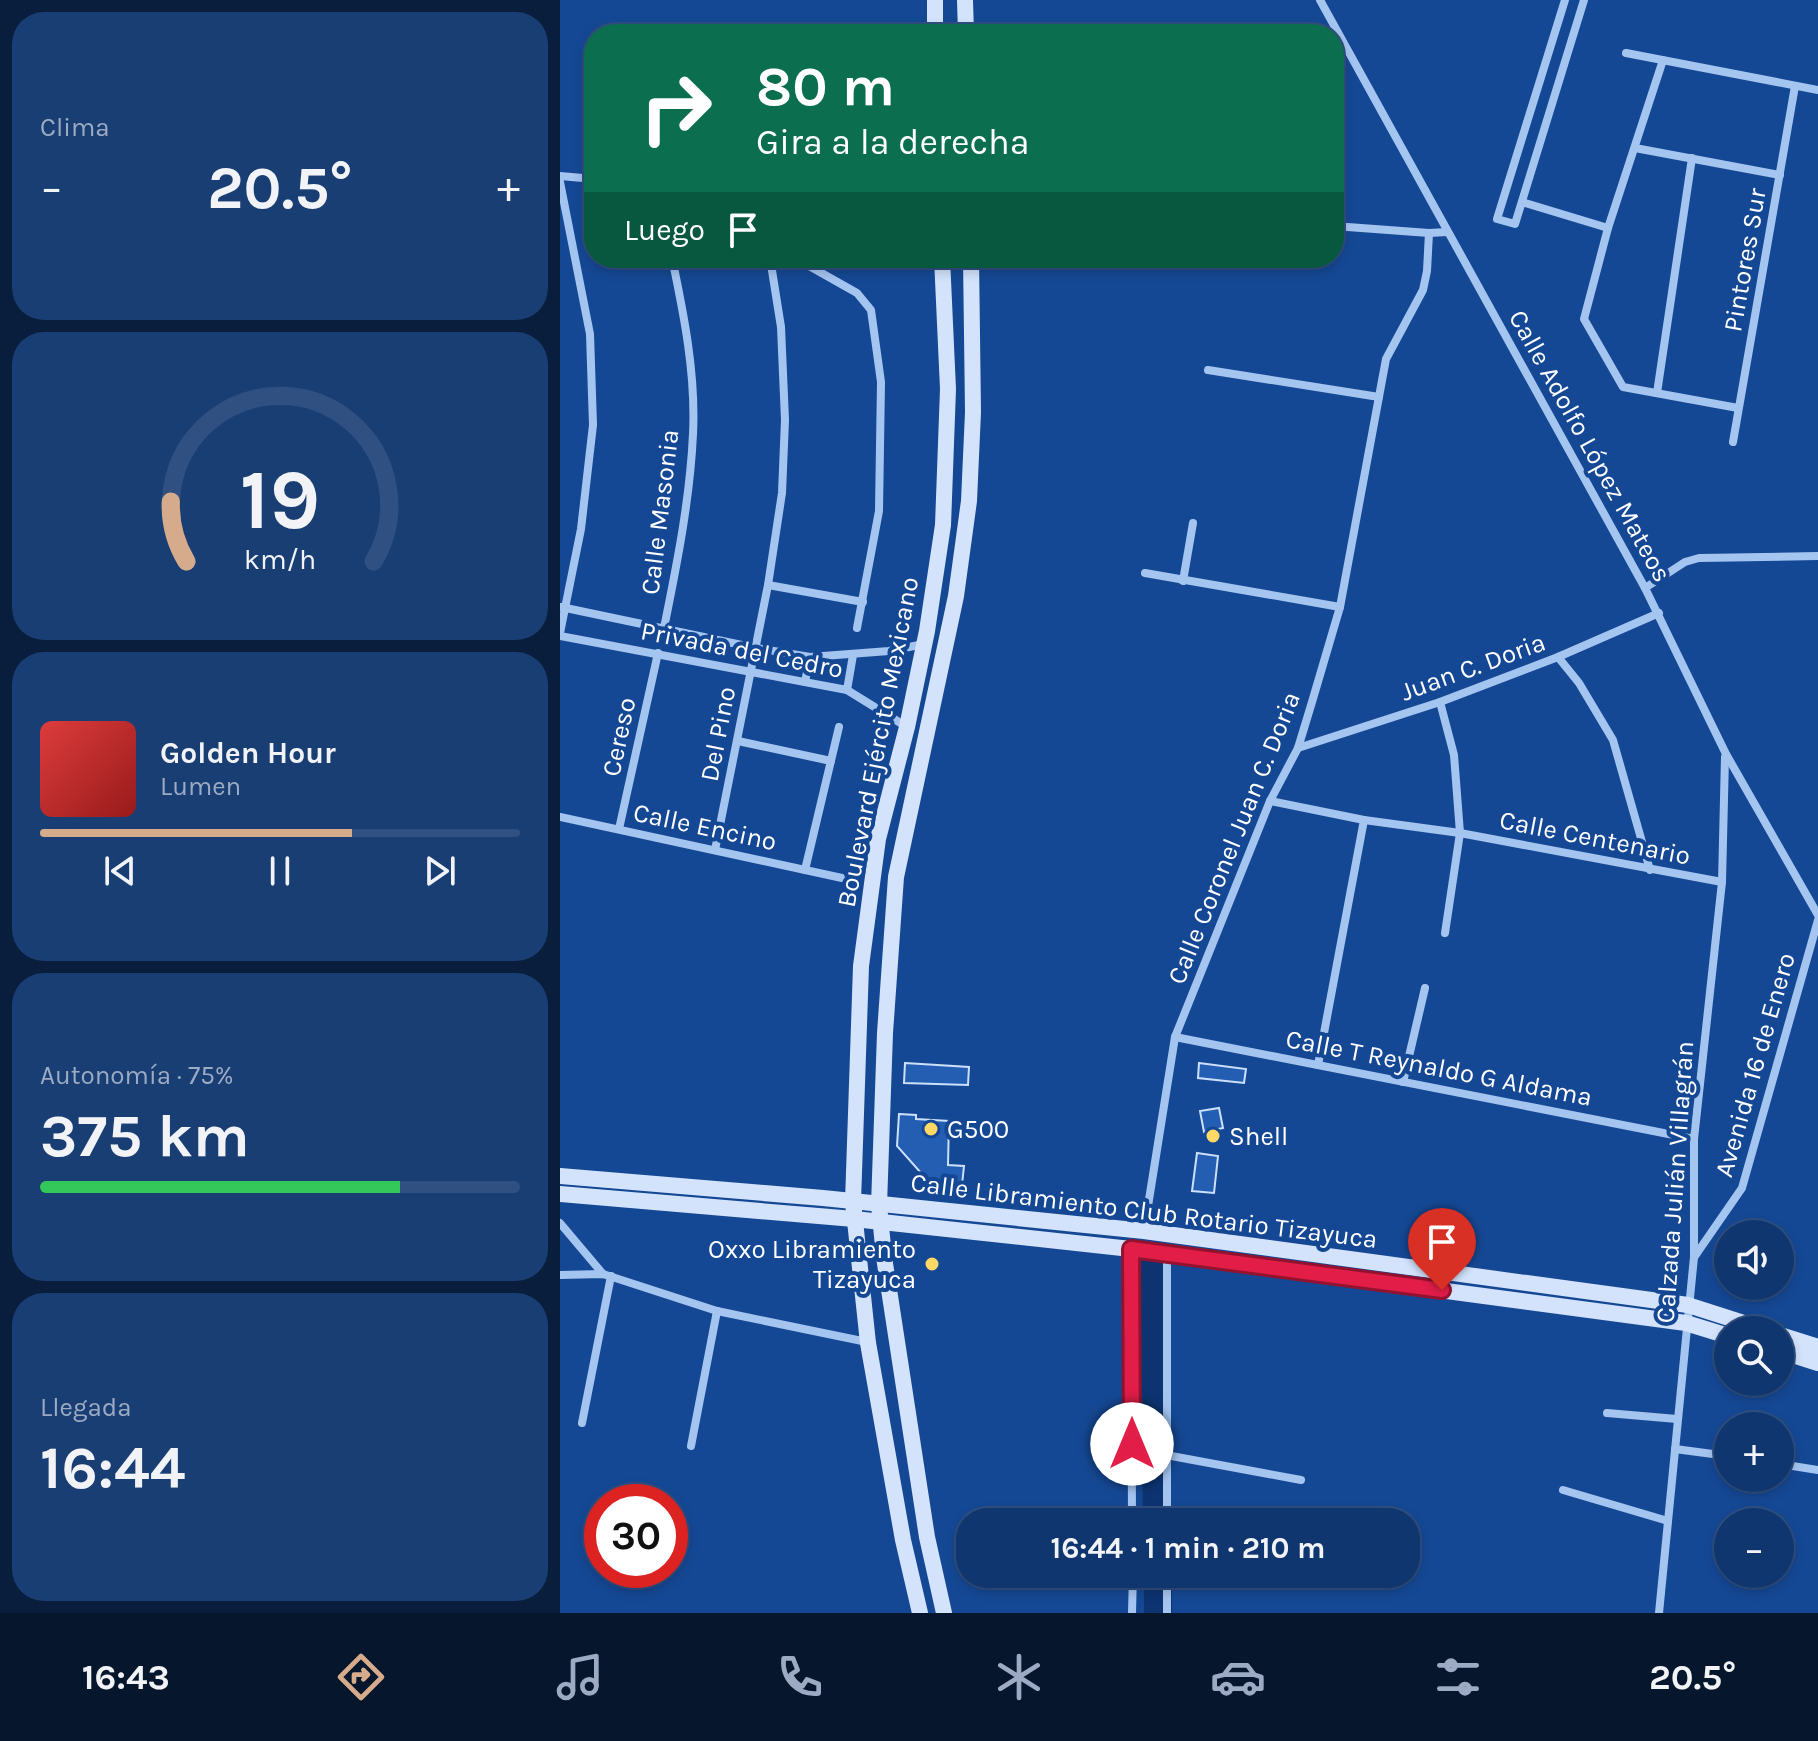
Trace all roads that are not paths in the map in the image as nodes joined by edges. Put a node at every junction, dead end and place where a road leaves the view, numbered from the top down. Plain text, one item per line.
1 (935, 0) edge
2 (965, 0) edge
3 (1320, 0) edge
4 (1565, 0) edge
5 (1584, 0) edge
6 (935, 24) edge
7 (966, 24) edge
8 (1333, 24) edge
9 (1344, 44) edge
10 (1626, 53) dead end
11 (1663, 60) junction
12 (1795, 86) junction
13 (1818, 90) edge
14 (1635, 148) junction
15 (1692, 158) junction
16 (1780, 175) junction
17 (560, 176) edge
18 (584, 178) edge
19 (560, 182) edge
20 (1522, 202) junction
21 (1344, 227) edge
22 (1608, 228) junction
23 (1447, 232) junction
24 (1429, 233) junction
25 (674, 268) edge
26 (772, 268) edge
27 (813, 268) edge
28 (942, 268) edge
29 (971, 268) edge
30 (1208, 370) dead end
31 (1657, 393) junction
32 (1379, 397) junction
33 (1738, 408) junction
34 (1733, 442) dead end
35 (1193, 523) dead end
36 (1818, 556) edge
37 (1145, 573) dead end
38 (1183, 581) junction
39 (768, 585) junction
40 (1645, 588) junction
41 (863, 602) junction
42 (562, 607) edge
43 (1340, 607) junction
44 (1659, 613) junction
45 (664, 628) junction
46 (857, 628) dead end
47 (560, 634) edge
48 (924, 644) junction
49 (756, 648) junction
50 (658, 653) junction
51 (853, 655) junction
52 (810, 657) junction
53 (1558, 657) junction
54 (751, 672) junction
55 (805, 682) junction
56 (847, 690) junction
57 (1440, 702) junction
58 (839, 727) dead end
59 (907, 727) junction
60 (738, 741) junction
61 (1298, 748) junction
62 (1726, 754) junction
63 (831, 761) junction
64 (1270, 801) junction
65 (560, 817) edge
66 (1364, 820) junction
67 (619, 829) junction
68 (1460, 833) junction
69 (715, 850) junction
70 (805, 870) junction
71 (1650, 870) junction
72 (842, 878) dead end
73 (1722, 882) junction
74 (1818, 918) edge
75 (1445, 933) dead end
76 (1425, 988) dead end
77 (1175, 1037) junction
78 (1318, 1065) junction
79 (1403, 1082) junction
80 (1694, 1139) junction
81 (560, 1176) edge
82 (560, 1194) edge
83 (853, 1202) junction
84 (879, 1205) junction
85 (854, 1219) junction
86 (560, 1223) edge
87 (881, 1223) junction
88 (1144, 1231) junction
89 (1131, 1249) junction
90 (1167, 1253) junction
91 (1694, 1257) junction
92 (560, 1275) edge
93 (607, 1275) junction
94 (1688, 1305) junction
95 (717, 1311) junction
96 (1722, 1316) edge
97 (1686, 1323) junction
98 (1714, 1332) edge
99 (1794, 1339) edge
100 (868, 1343) junction
101 (1818, 1347) edge
102 (1794, 1355) edge
103 (1818, 1363) edge
104 (1607, 1413) dead end
105 (1677, 1419) junction
106 (582, 1423) dead end
107 (691, 1446) dead end
108 (1675, 1449) junction
109 (1714, 1454) edge
110 (1166, 1455) junction
111 (1794, 1466) edge
112 (1818, 1470) edge
113 (1301, 1480) dead end
114 (1563, 1490) dead end
115 (1132, 1508) edge
116 (1167, 1508) edge
117 (1668, 1521) junction
118 (927, 1537) junction
119 (903, 1540) junction
120 (1133, 1588) edge
121 (1167, 1588) edge
122 (920, 1613) edge
123 (944, 1613) edge
124 (1132, 1613) edge
125 (1167, 1613) edge
126 (1659, 1613) edge

1 - 6 main road
2 - 7 main road
3 - 8 street, Calle Adolfo López Mateos
4 - 20 street
5 - 20 street
9 - 23 street, Calle Adolfo López Mateos
10 - 11 street
11 - 12 street
11 - 14 street
12 - 13 street
12 - 16 street, Pintores Sur
14 - 15 street
14 - 22 street
15 - 16 street
15 - 31 street
16 - 33 street, Pintores Sur
17 - 18 street
19 - 42 street
20 - 22 street
21 - 24 street
22 - 31 street
23 - 24 street
23 - 40 street, Calle Adolfo López Mateos
24 - 32 street, Calle Coronel Juan C. Doria
25 - 45 street, Calle Masonia
26 - 39 street, Privada del Cedro
27 - 41 street, Privada del Cedro
28 - 48 main road, Boulevard Ejército Mexicano
29 - 84 main road, Boulevard Ejército Mexicano
30 - 32 street
31 - 33 street
32 - 43 street, Calle Coronel Juan C. Doria
33 - 34 street, Pintores Sur
35 - 38 street
36 - 40 street
37 - 38 street
38 - 43 street
39 - 41 street
39 - 49 street, Privada del Cedro
40 - 44 street, Calle Adolfo López Mateos
41 - 46 street, Privada del Cedro
42 - 45 street, Privada del Cedro
42 - 47 street
43 - 61 street, Calle Coronel Juan C. Doria
44 - 53 street, Juan C. Doria
44 - 62 street, Calle Adolfo López Mateos
45 - 49 street, Privada del Cedro
47 - 50 street, Privada del Cedro
48 - 51 street, Privada del Cedro
48 - 59 main road, Boulevard Ejército Mexicano
49 - 52 street, Privada del Cedro
49 - 54 street, Del Pino
50 - 54 street, Privada del Cedro
50 - 67 street, Cereso
51 - 52 street, Privada del Cedro
51 - 56 street
52 - 55 street
53 - 57 street, Juan C. Doria
53 - 71 street
54 - 55 street, Privada del Cedro
54 - 60 street, Del Pino
55 - 56 street, Privada del Cedro
56 - 59 street, Privada del Cedro
57 - 61 street, Juan C. Doria
57 - 68 street, Calle Centenario
58 - 63 street
59 - 83 main road, Boulevard Ejército Mexicano
60 - 63 street
60 - 69 street, Del Pino
61 - 64 street, Calle Coronel Juan C. Doria
62 - 73 street, Calzada Julián Villagrán
62 - 74 street, Calle Adolfo López Mateos
63 - 70 street
64 - 66 street, Calle Centenario
64 - 77 street, Calle Coronel Juan C. Doria
65 - 67 street, Calle Encino
66 - 68 street, Calle Centenario
66 - 78 street
67 - 69 street, Calle Encino
68 - 71 street, Calle Centenario
68 - 75 street, Calle Centenario
69 - 70 street, Calle Encino
70 - 72 street, Calle Encino
71 - 73 street, Calle Centenario
73 - 80 street, Calzada Julián Villagrán
74 - 91 street, Avenida 16 de Enero
76 - 79 street
77 - 78 street, Calle T Reynaldo G Aldama
77 - 88 street, Calle Coronel Juan C. Doria
78 - 79 street, Calle T Reynaldo G Aldama
79 - 80 street, Calle T Reynaldo G Aldama
80 - 91 street, Calzada Julián Villagrán
81 - 83 main road, Calle Libramiento Club Rotario Tizayuca
82 - 85 main road, Calle Libramiento Club Rotario Tizayuca
83 - 84 main road, Calle Libramiento Club Rotario Tizayuca
83 - 85 main road, Boulevard Ejército Mexicano
84 - 87 main road, Boulevard Ejército Mexicano
84 - 88 main road, Calle Libramiento Club Rotario Tizayuca
85 - 87 main road, Calle Libramiento Club Rotario Tizayuca
85 - 100 main road, Boulevard Ejército Mexicano
86 - 93 street
87 - 89 main road, Calle Libramiento Club Rotario Tizayuca
87 - 118 main road, Boulevard Ejército Mexicano
88 - 94 main road, Calle Libramiento Club Rotario Tizayuca
89 - 90 main road, Calle Libramiento Club Rotario Tizayuca
89 - 115 street
90 - 97 main road, Calle Libramiento Club Rotario Tizayuca
90 - 110 street
91 - 94 street, Calzada Julián Villagrán
92 - 93 street
93 - 95 street
93 - 106 street
94 - 96 main road, Calle Libramiento Club Rotario Tizayuca
94 - 97 street, Calzada Julián Villagrán
95 - 100 street
95 - 107 street
97 - 98 main road, Calle Libramiento Club Rotario Tizayuca
97 - 105 street, Calzada Julián Villagrán
99 - 101 main road
100 - 119 main road, Boulevard Ejército Mexicano
102 - 103 main road
104 - 105 street
105 - 108 street, Calzada Julián Villagrán
108 - 109 street
108 - 117 street, Calzada Julián Villagrán
110 - 113 street
110 - 116 street
111 - 112 street
114 - 117 street
117 - 126 street, Calzada Julián Villagrán
118 - 119 main road
118 - 123 main road, Boulevard Ejército Mexicano
119 - 122 main road, Boulevard Ejército Mexicano
120 - 124 street
121 - 125 street

